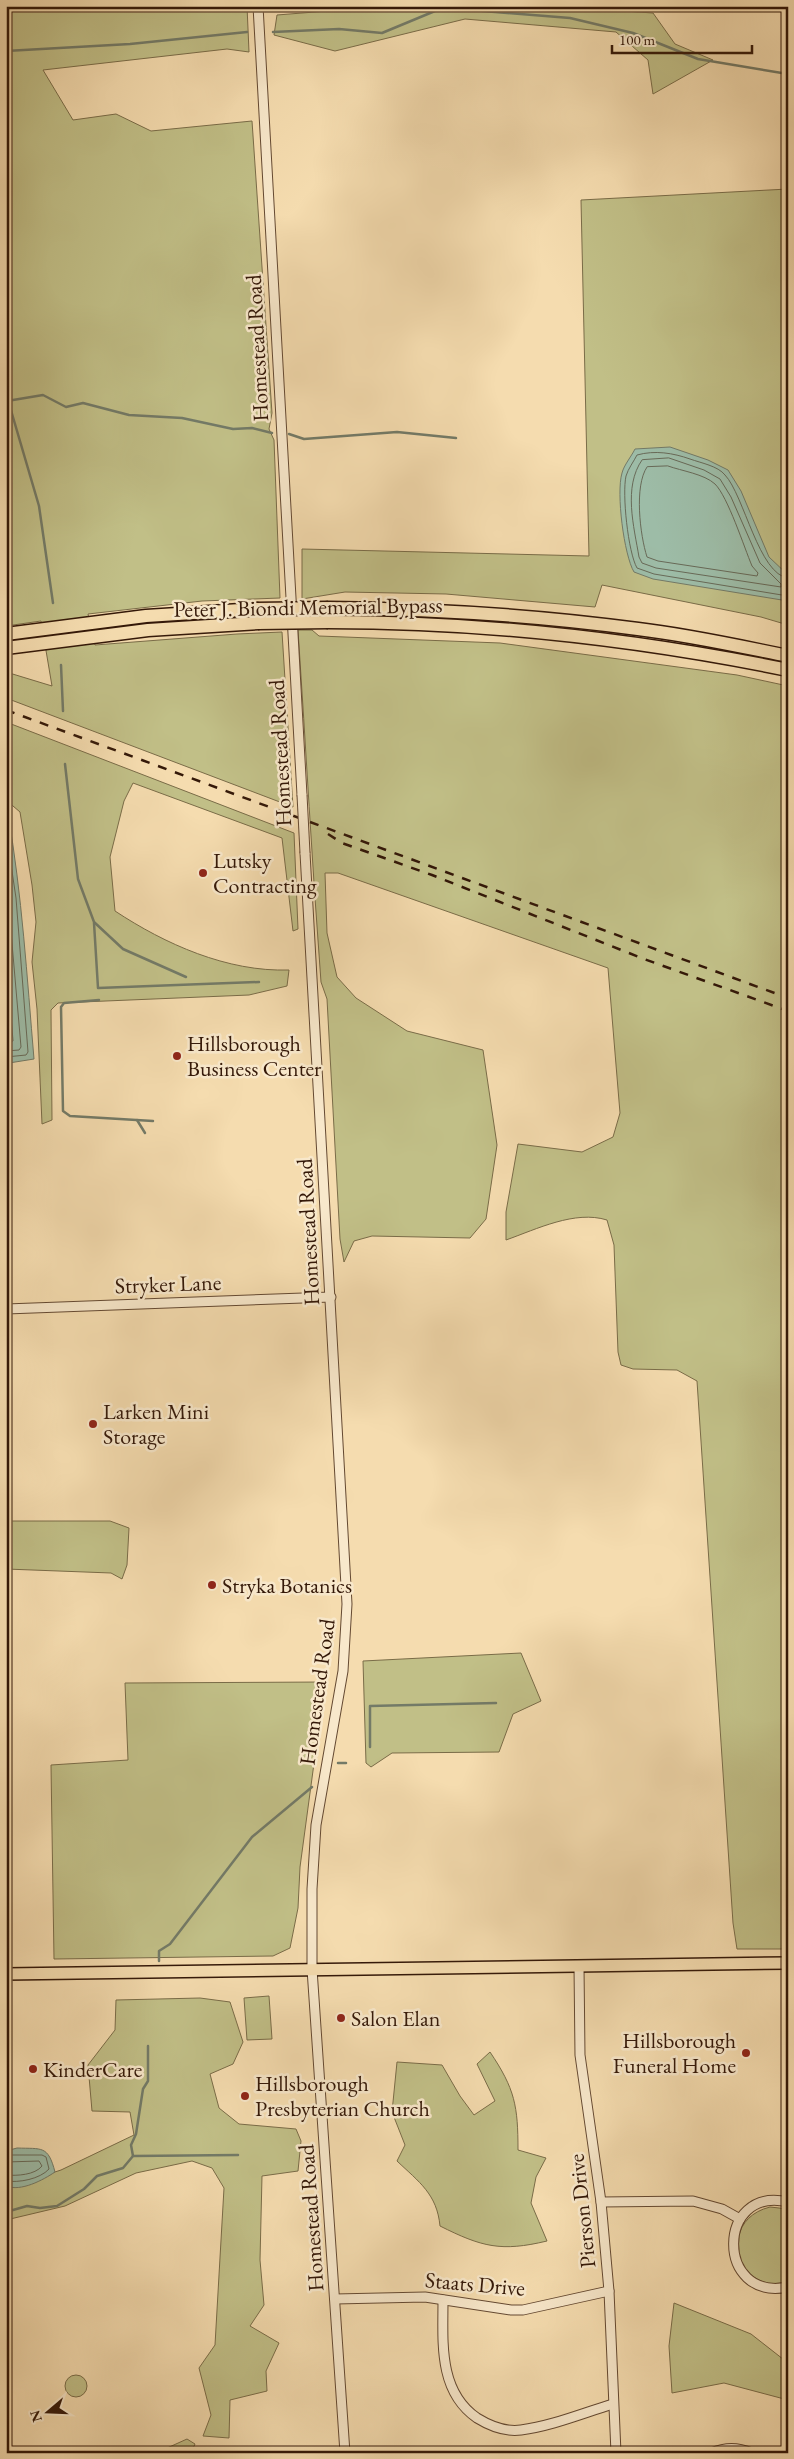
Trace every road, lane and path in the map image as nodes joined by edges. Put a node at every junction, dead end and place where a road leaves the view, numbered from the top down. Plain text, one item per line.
1 (258, 6) edge
2 (6, 634) edge
3 (6, 648) edge
4 (788, 656) edge
5 (788, 670) edge
6 (330, 1297) junction
7 (6, 1308) edge
8 (788, 1963) edge
9 (579, 1966) junction
10 (312, 1970) junction
11 (6, 1974) edge
12 (601, 2202) junction
13 (788, 2202) edge
14 (740, 2219) junction
15 (788, 2287) edge
16 (609, 2291) junction
17 (335, 2299) junction
18 (443, 2300) junction
19 (613, 2404) junction
20 (345, 2453) edge
21 (616, 2453) edge
22 (711, 2453) edge
23 (752, 2453) edge

1 - 6 street, Homestead Road, bridge
2 - 4 highway, Peter J. Biondi Memorial Bypass, bridge
3 - 5 highway, Peter J. Biondi Memorial Bypass, bridge
6 - 7 street, Stryker Lane
6 - 10 street, Homestead Road
8 - 9 main road
9 - 10 main road
9 - 12 street, Pierson Drive
10 - 11 main road
10 - 17 street, Homestead Road
12 - 14 street
12 - 16 street, Pierson Drive
13 - 14 street
14 - 15 street
16 - 18 street, Staats Drive
16 - 19 street, Pierson Drive
17 - 18 street, Staats Drive
17 - 20 street, Homestead Road
18 - 19 street
19 - 21 street, Pierson Drive
22 - 23 street

